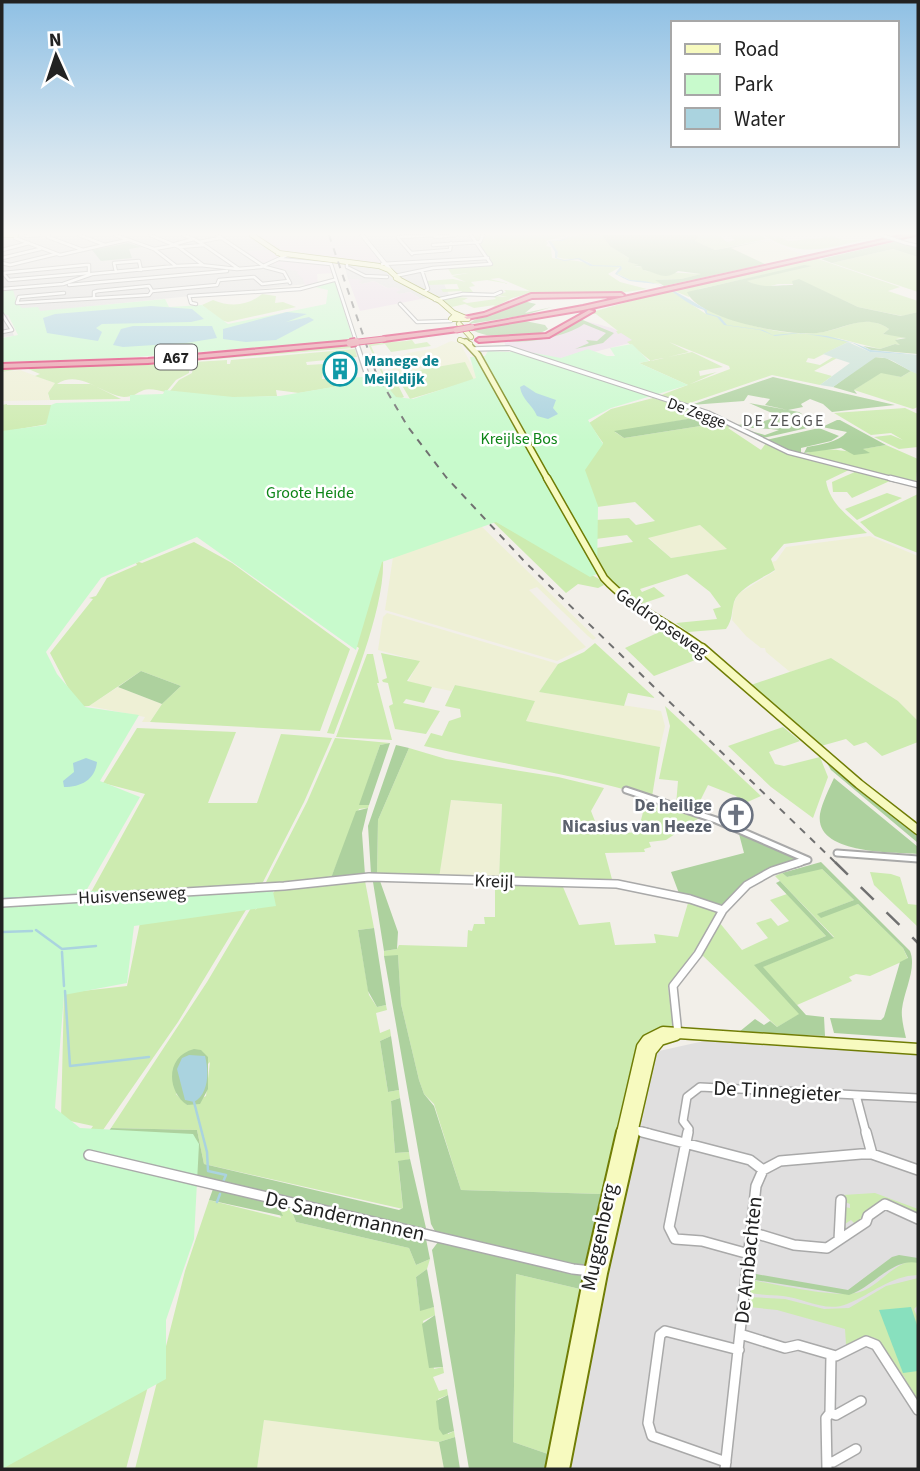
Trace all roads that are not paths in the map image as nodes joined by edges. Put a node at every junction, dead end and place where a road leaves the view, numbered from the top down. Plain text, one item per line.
1 (65, 304) edge
2 (345, 304) edge
3 (400, 304) dead end
4 (440, 304) edge
5 (510, 304) edge
6 (514, 304) edge
7 (557, 304) edge
8 (590, 304) edge
9 (598, 304) edge
10 (616, 304) edge
11 (65, 308) dead end
12 (2, 314) edge
13 (524, 317) junction
14 (8, 322) junction
15 (2, 323) edge
16 (489, 324) junction
17 (465, 329) junction
18 (2, 332) edge
19 (2, 365) edge
20 (366, 372) dead end
21 (918, 485) edge
22 (626, 790) dead end
23 (918, 830) edge
24 (837, 853) dead end
25 (918, 859) edge
26 (262, 887) joint
27 (2, 902) edge
28 (723, 910) junction
29 (678, 1034) junction
30 (918, 1047) edge
31 (856, 1095) junction
32 (918, 1098) edge
33 (627, 1128) junction
34 (687, 1143) junction
35 (872, 1154) junction
36 (89, 1155) dead end
37 (764, 1170) junction
38 (918, 1170) edge
39 (841, 1200) dead end
40 (918, 1219) edge
41 (751, 1232) junction
42 (839, 1240) junction
43 (749, 1254) junction
44 (596, 1272) junction
45 (740, 1335) junction
46 (739, 1350) junction
47 (831, 1355) junction
48 (861, 1401) dead end
49 (918, 1410) edge
50 (830, 1413) junction
51 (856, 1449) dead end
52 (827, 1465) edge
53 (726, 1466) edge
54 (552, 1469) edge
55 (563, 1469) edge

1 - 11 street
2 - 20 street
3 - 17 street, De Zegge
4 - 17 main road
5 - 17 highway, A67
6 - 17 highway, A67
7 - 13 highway, A67
8 - 13 highway, A67
9 - 16 highway, A67
10 - 17 highway, A67
12 - 14 street
13 - 17 highway, A67
14 - 15 street
14 - 18 street
16 - 17 highway, A67
16 - 17 highway, A67
17 - 19 highway, A67, bridge
17 - 21 street, De Zegge
17 - 23 main road, Geldropseweg
22 - 28 street
24 - 25 street
26 - 27 street, Huisvenseweg
26 - 28 street, Kreijl
28 - 29 street
29 - 30 main road
29 - 33 main road, Muggenberg
31 - 32 street, De Tinnegieter
31 - 34 street, De Tinnegieter
31 - 35 street
33 - 34 street
33 - 44 main road, Muggenberg
34 - 37 street
34 - 43 street
35 - 37 street
35 - 38 street
36 - 44 street, De Sandermannen
37 - 41 street, De Ambachten
39 - 42 street
40 - 42 street
41 - 42 street
41 - 43 street, De Ambachten
43 - 45 street, De Ambachten
44 - 54 main road, Muggenberg
44 - 55 main road, Muggenberg
45 - 46 street, De Ambachten
45 - 47 street
46 - 53 street, De Ambachten
46 - 53 street
47 - 49 street
47 - 50 street
48 - 50 street
50 - 52 street
51 - 52 street

